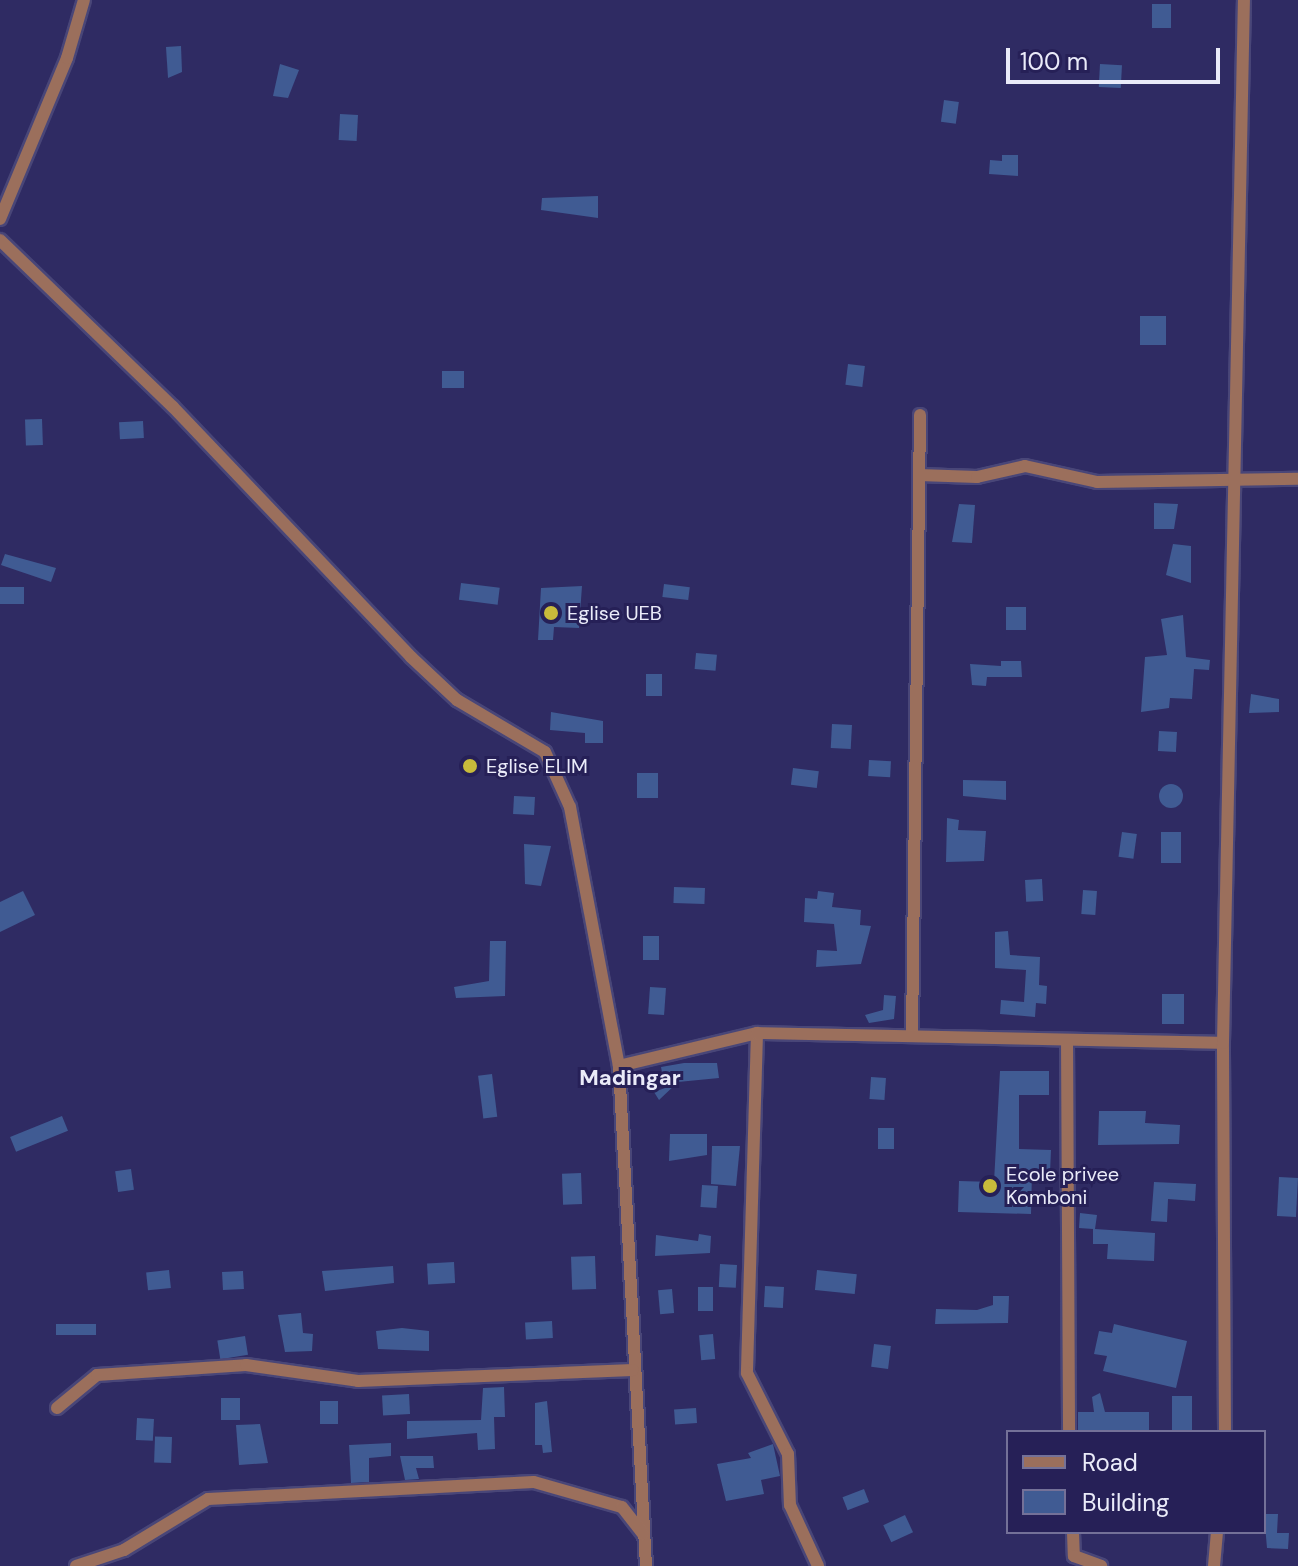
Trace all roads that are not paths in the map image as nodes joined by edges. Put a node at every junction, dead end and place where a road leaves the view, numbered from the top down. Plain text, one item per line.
1 (84, 0) edge
2 (1244, 0) edge
3 (0, 219) edge
4 (0, 240) edge
5 (920, 415) dead end
6 (919, 475) junction
7 (1236, 479) junction
8 (1298, 479) edge
9 (757, 1033) junction
10 (912, 1034) junction
11 (1067, 1040) junction
12 (1223, 1043) junction
13 (619, 1066) junction
14 (633, 1370) junction
15 (57, 1408) dead end
16 (1069, 1430) edge
17 (1225, 1430) edge
18 (1073, 1534) edge
19 (1217, 1534) edge
20 (644, 1536) junction
21 (76, 1566) edge
22 (646, 1566) edge
23 (818, 1566) edge
24 (1101, 1566) edge
25 (1214, 1566) edge

1 - 3 street
2 - 7 street
4 - 13 street
5 - 6 street
6 - 7 street
6 - 10 street
7 - 8 street
7 - 12 street
9 - 10 street
9 - 13 street
9 - 23 street
10 - 11 street
11 - 12 street
11 - 16 street
12 - 17 street
13 - 14 street
14 - 15 street
14 - 20 street
18 - 24 street
19 - 25 street
20 - 21 street
20 - 22 street

